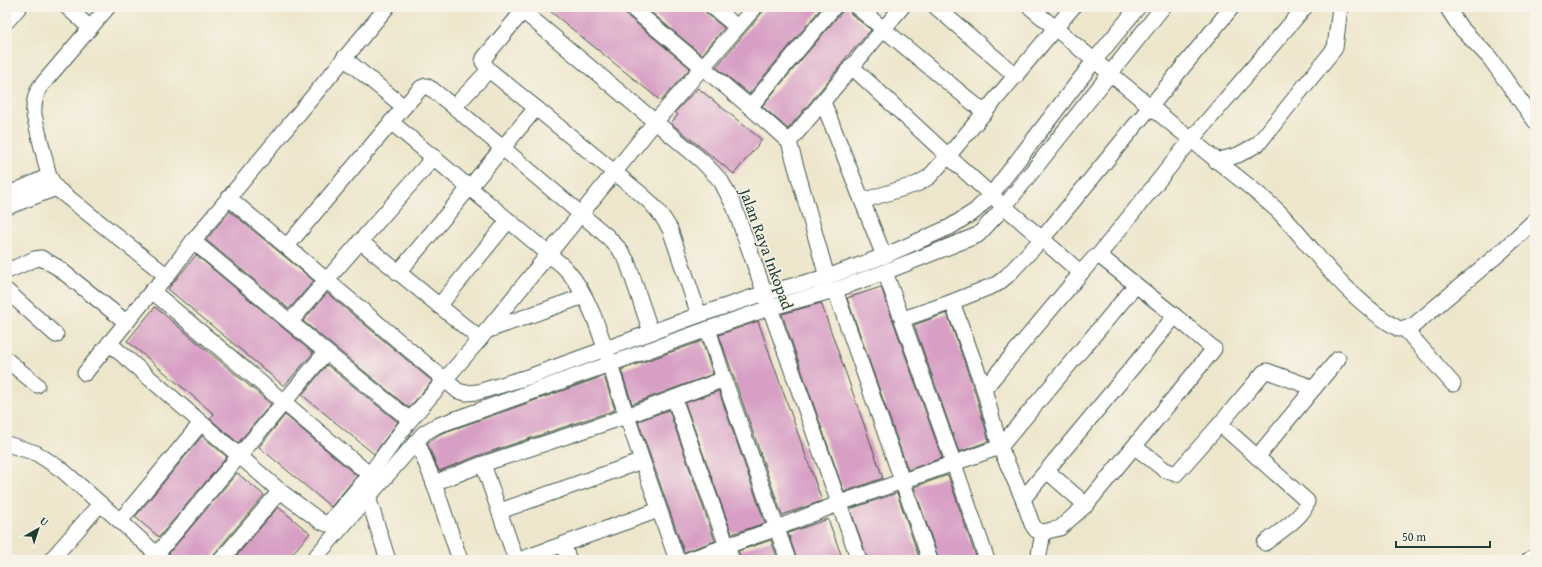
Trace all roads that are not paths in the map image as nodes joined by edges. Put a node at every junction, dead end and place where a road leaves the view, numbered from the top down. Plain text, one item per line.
1 (19, 7) edge
2 (67, 7) edge
3 (108, 7) edge
4 (387, 7) edge
5 (631, 7) edge
6 (713, 7) edge
7 (755, 7) edge
8 (834, 7) edge
9 (857, 7) edge
10 (902, 7) edge
11 (936, 7) edge
12 (1030, 7) edge
13 (1073, 7) edge
14 (1138, 7) edge
15 (1163, 7) edge
16 (1232, 7) edge
17 (1305, 7) edge
18 (1340, 7) edge
19 (1448, 7) edge
20 (520, 9) edge
21 (7, 21) edge
22 (737, 27) junction
23 (90, 28) junction
24 (883, 28) junction
25 (1055, 28) junction
26 (344, 58) junction
27 (1094, 60) junction
28 (851, 66) junction
29 (703, 68) junction
30 (489, 70) junction
31 (1110, 74) junction
32 (1016, 76) junction
33 (823, 102) junction
34 (1151, 106) junction
35 (404, 107) junction
36 (454, 107) junction
37 (750, 107) junction
38 (536, 108) junction
39 (985, 113) junction
40 (1535, 121) edge
41 (391, 122) junction
42 (656, 122) junction
43 (1191, 140) junction
44 (789, 142) junction
45 (503, 147) junction
46 (948, 156) junction
47 (434, 157) junction
48 (1216, 161) junction
49 (615, 174) junction
50 (52, 182) junction
51 (470, 188) junction
52 (7, 195) edge
53 (990, 196) junction
54 (229, 198) junction
55 (862, 200) junction
56 (7, 207) edge
57 (1004, 207) junction
58 (582, 215) junction
59 (1535, 220) edge
60 (508, 221) junction
61 (1042, 239) junction
62 (193, 241) junction
63 (360, 241) junction
64 (287, 246) junction
65 (548, 255) junction
66 (884, 256) junction
67 (1098, 256) junction
68 (7, 271) edge
69 (885, 272) junction
70 (398, 273) junction
71 (1081, 273) junction
72 (167, 276) junction
73 (827, 277) junction
74 (327, 281) junction
75 (1136, 285) junction
76 (835, 290) junction
77 (7, 291) edge
78 (152, 291) junction
79 (765, 293) junction
80 (584, 296) junction
81 (952, 302) junction
82 (439, 306) junction
83 (769, 308) junction
84 (698, 315) junction
85 (1175, 316) junction
86 (903, 319) junction
87 (126, 322) junction
88 (290, 322) junction
89 (1404, 328) junction
90 (708, 329) junction
91 (651, 332) junction
92 (56, 335) dead end
93 (483, 335) junction
94 (109, 344) junction
95 (326, 352) junction
96 (607, 356) junction
97 (1338, 359) dead end
98 (7, 360) edge
99 (85, 373) dead end
100 (445, 380) junction
101 (724, 380) junction
102 (1453, 384) dead end
103 (37, 385) dead end
104 (1314, 388) junction
105 (984, 389) junction
106 (674, 398) junction
107 (284, 403) junction
108 (627, 416) junction
109 (410, 420) junction
110 (201, 423) junction
111 (1220, 424) junction
112 (417, 441) junction
113 (7, 444) edge
114 (1000, 447) junction
115 (1135, 447) junction
116 (240, 456) junction
117 (1257, 457) junction
118 (642, 461) junction
119 (483, 464) junction
120 (954, 464) junction
121 (1047, 471) junction
122 (375, 478) junction
123 (902, 481) junction
124 (434, 483) junction
125 (280, 491) junction
126 (368, 497) junction
127 (1023, 499) junction
128 (840, 503) junction
129 (100, 504) junction
130 (1086, 505) junction
131 (659, 510) junction
132 (500, 511) junction
133 (120, 521) junction
134 (776, 528) junction
135 (1043, 532) junction
136 (1265, 543) dead end
137 (563, 545) junction
138 (730, 553) edge
139 (1535, 556) edge
140 (160, 557) edge
141 (51, 560) edge
142 (221, 560) edge
143 (313, 560) edge
144 (388, 560) edge
145 (460, 560) edge
146 (516, 560) edge
147 (519, 560) edge
148 (570, 560) edge
149 (677, 560) edge
150 (688, 560) edge
151 (788, 560) edge
152 (859, 560) edge
153 (930, 560) edge
154 (987, 560) edge
155 (1038, 560) edge
156 (1529, 560) edge

1 - 21 street
2 - 23 street
3 - 23 street
4 - 26 street
5 - 29 street
6 - 22 street
7 - 22 street
8 - 37 street
9 - 24 street
10 - 24 street
11 - 32 street
12 - 25 street
13 - 25 street
14 - 27 street
15 - 31 street
16 - 34 street
17 - 43 street
18 - 48 street
19 - 40 street
20 - 30 street
20 - 42 street, Jalan Raya Inkopad
22 - 29 street
23 - 50 street
24 - 28 street
24 - 39 street
25 - 27 street
25 - 32 street
26 - 35 street
26 - 54 street
27 - 31 street
27 - 53 street
28 - 33 street
28 - 46 street
29 - 37 street
29 - 42 street
30 - 36 street
30 - 38 street
31 - 34 street
31 - 57 street
32 - 39 street
33 - 44 street
33 - 55 street
34 - 43 street
34 - 61 street
35 - 36 street
35 - 41 street
36 - 45 street
37 - 44 street
38 - 45 street
38 - 49 street
39 - 46 street
41 - 47 street
41 - 64 street
42 - 49 street
42 - 79 street, Jalan Raya Inkopad
43 - 48 street
43 - 67 street
44 - 73 street
45 - 51 street
45 - 58 street
46 - 53 street
46 - 55 street
47 - 51 street
47 - 63 street
48 - 89 street
49 - 58 street
49 - 84 street
50 - 52 street
50 - 56 street
50 - 72 street
51 - 60 street
51 - 70 street
53 - 57 street
53 - 66 street
54 - 62 street
54 - 64 street
55 - 66 street
57 - 61 street
57 - 69 street
58 - 65 street
58 - 91 street
59 - 89 street
60 - 65 street
60 - 82 street
61 - 71 street
61 - 81 street
62 - 72 street
62 - 88 street
63 - 70 street
63 - 74 street
64 - 74 street
65 - 80 street
65 - 93 street
66 - 73 street
67 - 71 street
67 - 75 street
68 - 87 street
69 - 76 street
69 - 86 street
70 - 82 street
71 - 105 street
72 - 78 street
73 - 79 street
74 - 88 street
74 - 100 street
75 - 85 street
75 - 114 street
76 - 83 street
76 - 123 street
77 - 92 street
78 - 87 street
78 - 107 street
79 - 83 street, Jalan Raya Inkopad
79 - 84 street
80 - 93 street
80 - 96 street
81 - 86 street
81 - 105 street
82 - 93 street
83 - 90 street
83 - 128 street, Jalan Raya Inkopad
84 - 91 street
85 - 115 street
85 - 121 street
86 - 120 street
87 - 94 street
88 - 95 street
89 - 102 street
90 - 96 street
90 - 101 street
91 - 96 street
93 - 100 street
94 - 99 street
94 - 110 street
95 - 107 street
95 - 109 street
96 - 100 street
96 - 108 street
96 - 112 street
97 - 104 street
98 - 103 street
100 - 109 street
101 - 106 street
101 - 134 street
104 - 111 street
104 - 117 street
105 - 114 street
106 - 108 street
106 - 138 street
107 - 116 street
107 - 122 street
108 - 118 street
108 - 119 street
109 - 122 street
110 - 116 street
110 - 133 street
111 - 115 street
111 - 117 street
112 - 122 street
112 - 124 street
113 - 129 street
114 - 120 street
114 - 127 street
115 - 130 street
116 - 125 street
116 - 140 street
117 - 136 street
118 - 131 street
118 - 132 street
119 - 124 street
119 - 132 street
120 - 123 street
120 - 154 street
121 - 127 street
121 - 130 street
122 - 125 street
122 - 126 street
123 - 128 street
123 - 153 street
124 - 145 street
125 - 142 street
126 - 143 street
126 - 144 street
127 - 135 street
128 - 134 street
128 - 152 street, Jalan Raya Inkopad
129 - 133 street
129 - 141 street
130 - 135 street
131 - 137 street
131 - 149 street
132 - 146 street
133 - 140 street
134 - 138 street
134 - 151 street
135 - 155 street
137 - 147 street
137 - 148 street
138 - 150 street
139 - 156 street

